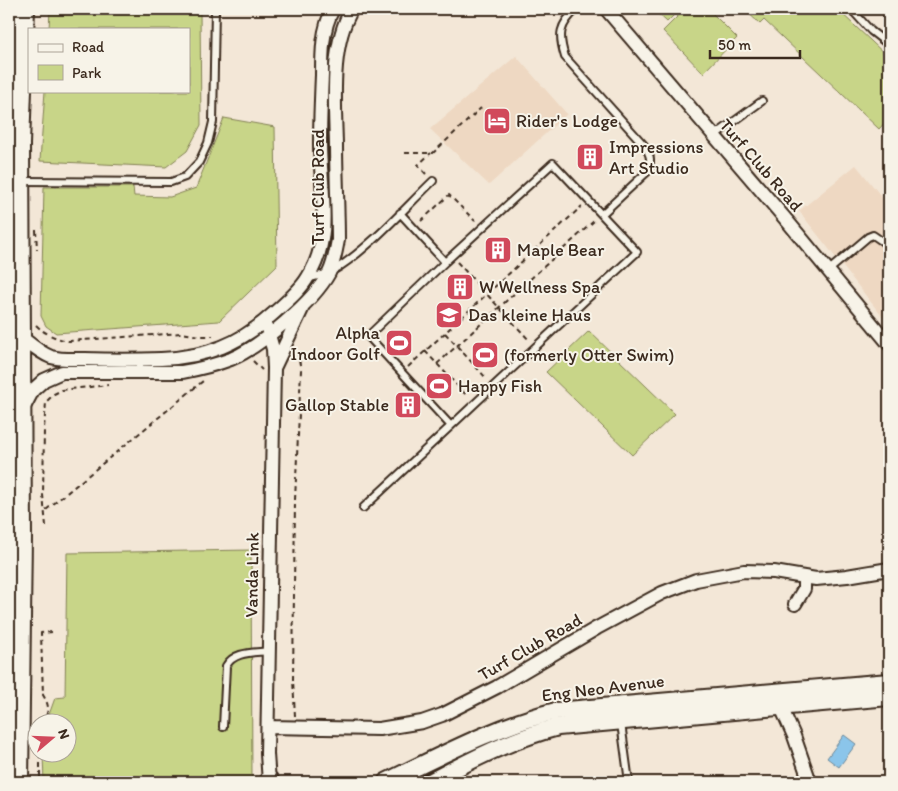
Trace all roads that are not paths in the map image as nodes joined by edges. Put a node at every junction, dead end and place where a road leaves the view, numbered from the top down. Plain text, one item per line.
1 (22, 9) edge
2 (214, 9) edge
3 (333, 9) edge
4 (352, 9) edge
5 (577, 9) edge
6 (606, 9) edge
7 (851, 9) edge
8 (889, 45) edge
9 (9, 90) edge
10 (762, 101) dead end
11 (9, 116) edge
12 (714, 136) junction
13 (18, 144) junction
14 (19, 181) junction
15 (433, 181) road end
16 (400, 213) junction
17 (602, 214) junction
18 (889, 246) edge
19 (445, 262) junction
20 (828, 271) junction
21 (329, 273) junction
22 (307, 279) junction
23 (305, 305) junction
24 (264, 321) junction
25 (28, 330) junction
26 (269, 334) junction
27 (889, 344) edge
28 (274, 368) junction
29 (15, 412) edge
30 (451, 426) junction
31 (362, 508) dead end
32 (889, 569) edge
33 (804, 577) junction
34 (795, 604) dead end
35 (269, 651) junction
36 (889, 682) edge
37 (786, 690) junction
38 (889, 697) edge
39 (787, 707) junction
40 (620, 713) junction
41 (268, 727) junction
42 (223, 728) dead end
43 (18, 782) edge
44 (269, 782) edge
45 (386, 782) edge
46 (430, 782) edge
47 (629, 782) edge
48 (810, 782) edge

1 - 9 highway
1 - 13 highway
2 - 14 lane
3 - 22 street, Turf Club Road
4 - 21 street, Turf Club Road
5 - 17 lane
6 - 12 street, Turf Club Road
7 - 8 lane
10 - 12 lane
11 - 13 highway
12 - 20 street, Turf Club Road
13 - 14 highway
14 - 25 highway
15 - 16 lane
16 - 19 lane
16 - 21 lane
17 - 19 lane
17 - 30 lane
18 - 20 lane
19 - 30 lane
20 - 27 street, Turf Club Road
21 - 22 lane
21 - 23 street, Turf Club Road
22 - 24 street, Turf Club Road
23 - 26 street, Turf Club Road
23 - 28 street, Vanda Link
24 - 25 street, Turf Club Road
24 - 26 street, Vanda Link
25 - 29 highway
26 - 28 street, Vanda Link
26 - 29 street, Turf Club Road
28 - 35 street, Vanda Link
29 - 43 highway
30 - 31 lane
32 - 33 street, Turf Club Road
33 - 34 street
33 - 41 street, Turf Club Road
35 - 41 street, Vanda Link
35 - 42 lane
36 - 37 main road, Eng Neo Avenue
37 - 39 street
37 - 40 main road, Eng Neo Avenue
38 - 39 main road, Eng Neo Avenue
39 - 40 main road, Eng Neo Avenue
39 - 48 street
40 - 45 main road, Eng Neo Avenue
40 - 46 main road, Eng Neo Avenue
40 - 47 lane
41 - 44 street, Vanda Link

